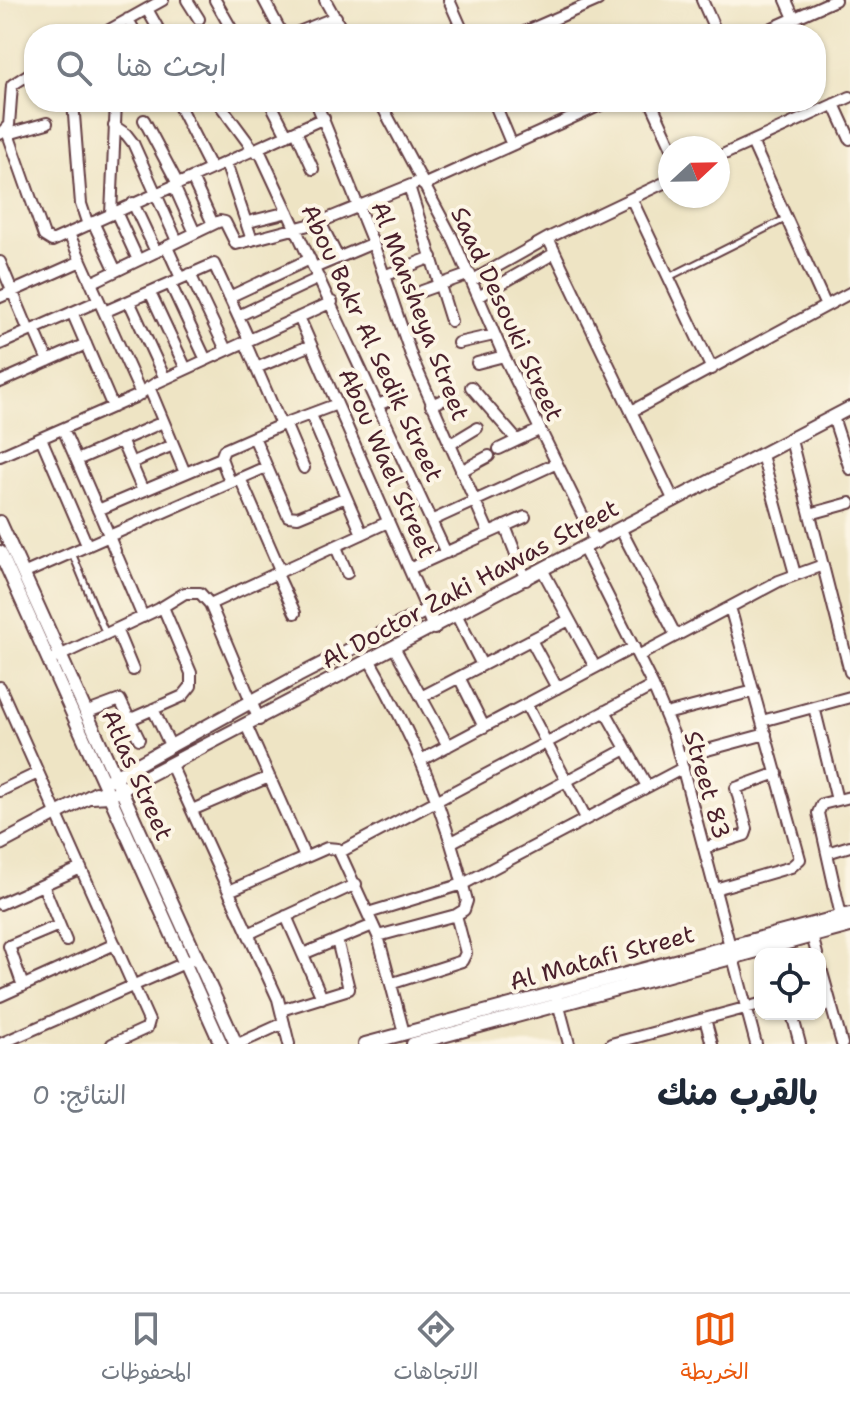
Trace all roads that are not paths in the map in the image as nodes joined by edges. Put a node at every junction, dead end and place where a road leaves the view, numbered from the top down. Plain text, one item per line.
1 (163, 0) edge
2 (187, 0) edge
3 (215, 0) edge
4 (264, 0) edge
5 (325, 0) edge
6 (449, 0) edge
7 (598, 0) edge
8 (702, 0) edge
9 (786, 0) edge
10 (835, 0) edge
11 (147, 9) junction
12 (336, 17) junction
13 (794, 18) junction
14 (128, 19) junction
15 (199, 19) dead end
16 (122, 24) edge
17 (131, 24) edge
18 (155, 24) edge
19 (230, 24) edge
20 (277, 24) edge
21 (319, 24) edge
22 (339, 24) edge
23 (460, 24) edge
24 (543, 24) edge
25 (713, 24) edge
26 (781, 24) edge
27 (24, 77) edge
28 (850, 97) edge
29 (834, 104) junction
30 (826, 108) edge
31 (74, 112) edge
32 (115, 112) edge
33 (182, 112) edge
34 (226, 112) edge
35 (277, 112) edge
36 (321, 112) edge
37 (385, 112) edge
38 (498, 112) edge
39 (585, 112) edge
40 (656, 112) edge
41 (817, 112) edge
42 (324, 118) junction
43 (144, 120) dead end
44 (47, 123) dead end
45 (114, 126) junction
46 (5, 133) edge
47 (292, 133) junction
48 (667, 136) edge
49 (850, 139) edge
50 (752, 142) junction
51 (512, 145) junction
52 (257, 151) junction
53 (730, 152) edge
54 (226, 163) junction
55 (211, 169) junction
56 (313, 169) dead end
57 (192, 178) junction
58 (422, 183) junction
59 (176, 185) junction
60 (409, 186) junction
61 (658, 186) edge
62 (155, 194) junction
63 (632, 200) junction
64 (133, 203) junction
65 (359, 206) junction
66 (288, 212) junction
67 (114, 213) junction
68 (786, 218) junction
69 (248, 222) junction
70 (320, 222) junction
71 (90, 224) junction
72 (213, 224) junction
73 (295, 229) junction
74 (195, 233) junction
75 (69, 234) junction
76 (548, 238) junction
77 (252, 240) junction
78 (373, 243) junction
79 (172, 244) junction
80 (156, 252) junction
81 (555, 253) junction
82 (432, 257) junction
83 (338, 258) junction
84 (138, 260) junction
85 (81, 261) junction
86 (0, 262) edge
87 (314, 268) junction
88 (116, 271) junction
89 (384, 276) junction
90 (471, 277) junction
91 (669, 277) junction
92 (180, 278) junction
93 (91, 283) junction
94 (441, 284) junction
95 (13, 291) junction
96 (422, 291) dead end
97 (150, 292) junction
98 (850, 293) edge
99 (480, 296) junction
100 (0, 297) edge
101 (229, 297) junction
102 (98, 301) junction
103 (129, 301) junction
104 (332, 302) junction
105 (826, 306) junction
106 (72, 312) junction
107 (104, 312) junction
108 (238, 316) junction
109 (299, 317) junction
110 (451, 321) dead end
111 (32, 330) junction
112 (494, 335) junction
113 (247, 341) junction
114 (458, 343) dead end
115 (0, 344) edge
116 (86, 344) junction
117 (311, 345) junction
118 (226, 350) junction
119 (504, 356) junction
120 (206, 360) junction
121 (48, 361) junction
122 (477, 363) dead end
123 (256, 368) junction
124 (186, 369) junction
125 (712, 369) junction
126 (165, 379) junction
127 (0, 382) edge
128 (471, 387) dead end
129 (145, 391) junction
130 (401, 395) dead end
131 (452, 396) dead end
132 (337, 404) junction
133 (378, 405) junction
134 (431, 405) junction
135 (113, 407) junction
136 (850, 408) edge
137 (632, 411) junction
138 (311, 415) junction
139 (833, 417) junction
140 (163, 422) junction
141 (284, 426) junction
142 (477, 428) dead end
143 (63, 429) junction
144 (539, 430) junction
145 (254, 437) junction
146 (41, 438) junction
147 (121, 440) junction
148 (517, 440) junction
149 (791, 440) junction
150 (173, 445) junction
151 (449, 445) junction
152 (499, 449) dead end
153 (762, 455) junction
154 (0, 456) edge
155 (489, 456) dead end
156 (221, 458) junction
157 (77, 460) junction
158 (131, 463) junction
159 (555, 464) junction
160 (266, 467) junction
161 (304, 468) dead end
162 (850, 469) edge
163 (461, 471) junction
164 (185, 473) junction
165 (235, 480) junction
166 (143, 491) junction
167 (346, 497) junction
168 (474, 501) junction
169 (674, 501) junction
170 (850, 503) edge
171 (98, 510) junction
172 (810, 514) junction
173 (525, 517) dead end
174 (433, 520) junction
175 (0, 522) edge
176 (388, 522) junction
177 (505, 526) junction
178 (621, 530) junction
179 (489, 533) junction
180 (362, 534) junction
181 (109, 536) junction
182 (87, 545) junction
183 (590, 546) junction
184 (336, 547) junction
185 (71, 552) junction
186 (446, 553) junction
187 (6, 554) edge
188 (823, 565) junction
189 (409, 569) junction
190 (543, 571) junction
191 (279, 573) junction
192 (347, 573) dead end
193 (795, 574) junction
194 (11, 576) edge
195 (526, 580) junction
196 (210, 604) junction
197 (163, 607) junction
198 (730, 607) junction
199 (427, 610) junction
200 (295, 613) dead end
201 (457, 616) junction
202 (143, 617) junction
203 (569, 620) junction
204 (434, 628) junction
205 (111, 632) junction
206 (676, 636) junction
207 (531, 640) junction
208 (395, 649) junction
209 (636, 651) junction
210 (54, 658) junction
211 (370, 661) junction
212 (482, 665) junction
213 (595, 667) junction
214 (850, 669) edge
215 (133, 670) dead end
216 (459, 677) junction
217 (653, 686) junction
218 (0, 687) edge
219 (557, 688) junction
220 (754, 691) junction
221 (421, 697) junction
222 (850, 697) edge
223 (251, 702) junction
224 (526, 704) junction
225 (814, 707) junction
226 (153, 709) junction
227 (605, 711) junction
228 (85, 713) junction
229 (666, 714) junction
230 (131, 719) junction
231 (762, 721) junction
232 (253, 723) junction
233 (484, 727) junction
234 (766, 734) junction
235 (139, 739) dead end
236 (546, 742) junction
237 (448, 746) junction
238 (171, 747) junction
239 (626, 749) junction
240 (423, 759) junction
241 (682, 762) junction
242 (171, 765) junction
243 (38, 773) junction
244 (777, 773) junction
245 (269, 777) junction
246 (566, 781) junction
247 (647, 786) junction
248 (111, 787) junction
249 (0, 791) edge
250 (850, 797) edge
251 (439, 799) junction
252 (832, 801) junction
253 (192, 810) junction
254 (57, 814) junction
255 (586, 818) junction
256 (452, 842) junction
257 (0, 844) edge
258 (850, 846) edge
259 (704, 848) junction
260 (340, 852) junction
261 (827, 853) junction
262 (305, 857) junction
263 (81, 868) junction
264 (356, 884) junction
265 (463, 884) junction
266 (43, 885) junction
267 (715, 889) junction
268 (229, 891) junction
269 (0, 904) edge
270 (368, 913) junction
271 (456, 915) junction
272 (286, 916) junction
273 (847, 919) edge
274 (59, 925) junction
275 (373, 925) junction
276 (248, 934) junction
277 (378, 936) junction
278 (812, 936) junction
279 (337, 940) junction
280 (66, 941) dead end
281 (115, 944) junction
282 (815, 948) edge
283 (732, 952) junction
284 (303, 954) junction
285 (190, 961) junction
286 (393, 983) junction
287 (133, 985) junction
288 (23, 986) junction
289 (826, 995) edge
290 (0, 996) edge
291 (322, 998) junction
292 (557, 999) junction
293 (754, 1006) edge
294 (746, 1008) junction
295 (281, 1010) junction
296 (705, 1019) junction
297 (794, 1020) edge
298 (284, 1023) junction
299 (404, 1033) junction
300 (3, 1043) edge
301 (112, 1044) edge
302 (221, 1044) edge
303 (237, 1044) edge
304 (289, 1044) edge
305 (365, 1044) edge
306 (413, 1044) edge
307 (569, 1044) edge
308 (613, 1044) edge
309 (712, 1044) edge
310 (756, 1044) edge
311 (800, 1044) edge
312 (842, 1044) edge

1 - 11 street
2 - 15 street
3 - 19 street
4 - 20 street
5 - 12 street
6 - 23 street
7 - 24 street
8 - 25 street
9 - 13 street
10 - 13 street
11 - 14 street
11 - 18 street
12 - 21 street
12 - 22 street
13 - 26 street
14 - 16 street
14 - 17 street
27 - 46 street
28 - 29 street
29 - 30 street
29 - 49 street
31 - 71 street
32 - 45 street
33 - 55 street
34 - 52 street, Abou Bakr Al Sedik Street
35 - 47 street
36 - 42 street, Al Mansheya Street
37 - 58 street, Saad Desouki Street
38 - 51 street
39 - 51 street
40 - 48 street
41 - 50 street
42 - 47 street
42 - 65 street, Al Mansheya Street
43 - 59 street
44 - 46 street
45 - 62 street
45 - 67 street
46 - 75 street
47 - 52 street
47 - 56 street
50 - 53 street
50 - 68 street
51 - 58 street
52 - 54 street
52 - 66 street, Abou Bakr Al Sedik Street
54 - 55 street
54 - 69 street
55 - 57 street
57 - 59 street
57 - 72 street
58 - 60 street
58 - 90 street, Saad Desouki Street
59 - 62 street
59 - 74 street
60 - 65 street
60 - 82 street
61 - 63 street
62 - 64 street
62 - 79 street
63 - 76 street
63 - 91 street
64 - 67 street
64 - 80 street
65 - 70 street
65 - 78 street, Al Mansheya Street
66 - 69 street
66 - 73 street, Abou Bakr Al Sedik Street
67 - 71 street
67 - 84 street
68 - 91 lane
68 - 105 street
69 - 77 street
70 - 73 street
70 - 83 street
71 - 75 street
71 - 88 street
72 - 74 street
72 - 77 street
73 - 77 street
73 - 87 street, Abou Bakr Al Sedik Street
74 - 79 street
75 - 85 street
76 - 81 street
76 - 90 street
78 - 83 street
78 - 89 street, Al Mansheya Street
79 - 80 street
79 - 92 street
80 - 84 street
81 - 99 street
81 - 137 street
82 - 89 street
82 - 94 street
83 - 87 street
84 - 88 street
85 - 93 street
85 - 95 street
86 - 95 street
87 - 101 street
87 - 104 street, Abou Bakr Al Sedik Street
87 - 108 street
88 - 93 street
89 - 134 street, Al Mansheya Street
90 - 94 street
90 - 99 street, Saad Desouki Street
91 - 125 street
92 - 97 street
92 - 101 street
92 - 118 street
92 - 120 street
93 - 102 street
94 - 96 street
94 - 110 street
95 - 100 street
95 - 111 street
97 - 103 street
97 - 124 street
98 - 105 street
99 - 112 street, Saad Desouki Street
101 - 108 street
102 - 106 street
102 - 107 street
103 - 107 street
103 - 126 street
104 - 109 street
104 - 133 street, Abou Bakr Al Sedik Street
105 - 125 street
106 - 111 street
106 - 116 street
107 - 129 street
108 - 113 street
109 - 113 street
109 - 117 street, Abou Wael Street
111 - 115 street
111 - 121 street
112 - 114 street
112 - 119 street, Saad Desouki Street
113 - 118 street
113 - 123 street
116 - 121 street
116 - 135 street
117 - 123 street
117 - 132 street, Abou Wael Street
118 - 120 street
119 - 122 street
119 - 144 street, Saad Desouki Street
120 - 124 street
121 - 127 street
123 - 141 street
124 - 126 street
125 - 137 street
126 - 129 street
128 - 148 street
129 - 135 street
129 - 140 street
130 - 133 street
131 - 134 street
132 - 138 street
132 - 176 street, Abou Wael Street
133 - 174 street, Abou Bakr Al Sedik Street
134 - 151 street, Al Mansheya Street
135 - 143 street
136 - 139 street, Al Doctor Zaki Hawas Street
137 - 169 street
138 - 141 street
138 - 167 street
139 - 149 street, Al Doctor Zaki Hawas Street
139 - 162 street
140 - 147 street
140 - 150 street
141 - 145 street
141 - 161 street
142 - 151 street
143 - 146 street
143 - 157 street
144 - 148 street
144 - 159 street, Saad Desouki Street
145 - 156 street
145 - 160 street
146 - 154 street
146 - 182 street
147 - 157 street
147 - 158 street
148 - 152 street
149 - 153 street, Al Doctor Zaki Hawas Street
149 - 172 street
150 - 158 street
150 - 164 street
151 - 163 street, Al Mansheya Street
153 - 169 street, Al Doctor Zaki Hawas Street
153 - 193 street
155 - 163 street
156 - 164 street
156 - 165 street
157 - 171 street
158 - 166 street
159 - 168 street
159 - 183 street, Saad Desouki Street
160 - 165 street
160 - 167 street
163 - 168 street, Al Mansheya Street
164 - 166 street
165 - 181 street
165 - 191 street
166 - 171 street
167 - 180 street
168 - 174 street
168 - 179 street, Al Mansheya Street
169 - 178 street, Al Doctor Zaki Hawas Street
170 - 172 street
171 - 181 street
172 - 188 street
173 - 177 street
174 - 186 street, Abou Bakr Al Sedik Street
175 - 187 street, Atlas Street
176 - 180 street
176 - 189 street, Abou Wael Street
177 - 179 street
177 - 195 street
178 - 183 street, Al Doctor Zaki Hawas Street
178 - 206 street
179 - 186 street
180 - 184 street
181 - 182 street
181 - 202 street
182 - 185 street
183 - 190 street, Al Doctor Zaki Hawas Street
183 - 209 street, Street 83
184 - 191 street
184 - 192 street
185 - 194 street
185 - 205 lane
186 - 189 street
187 - 194 street, Atlas Street
188 - 193 street
188 - 214 street
189 - 199 street, Abou Wael Street
190 - 195 street, Al Doctor Zaki Hawas Street
190 - 203 street
191 - 196 street
191 - 200 street
193 - 198 street
194 - 210 street, Atlas Street
195 - 201 street, Al Doctor Zaki Hawas Street
196 - 197 street
196 - 223 street
197 - 202 street
197 - 226 street
198 - 206 street
198 - 220 street
199 - 204 street, Abou Wael Street
199 - 223 street, Al Doctor Zaki Hawas Street
201 - 204 street, Al Doctor Zaki Hawas Street
201 - 212 street
202 - 205 street
203 - 207 street
203 - 213 street
204 - 208 street, Al Doctor Zaki Hawas Street
205 - 210 street
205 - 215 street
206 - 209 street
207 - 212 street
207 - 219 street
208 - 211 street, Al Doctor Zaki Hawas Street
208 - 221 street
209 - 213 street
209 - 217 street, Street 83
210 - 228 street, Atlas Street
210 - 248 street, Atlas Street
211 - 232 street, Al Doctor Zaki Hawas Street
211 - 240 street
212 - 216 street
213 - 219 street
216 - 221 street
216 - 233 street
217 - 227 street
217 - 229 street, Street 83
218 - 243 street
219 - 224 street
220 - 229 street
220 - 231 street
221 - 237 street
222 - 225 street
223 - 232 street
223 - 238 street, Al Doctor Zaki Hawas Street
224 - 233 street
224 - 236 street
225 - 231 street
225 - 252 street
226 - 230 street
226 - 238 street
227 - 236 street
227 - 239 street
228 - 230 street
228 - 248 street, Atlas Street
229 - 241 street, Street 83
230 - 235 street
231 - 234 street
232 - 242 street, Al Doctor Zaki Hawas Street
232 - 245 street
233 - 237 street
234 - 241 street
234 - 244 street
236 - 246 street
236 - 251 street
237 - 240 street
238 - 248 street, Al Doctor Zaki Hawas Street
239 - 246 street
239 - 247 street
240 - 251 street
241 - 247 street
241 - 259 street, Street 83
242 - 248 street, Al Doctor Zaki Hawas Street
242 - 253 street
243 - 249 street
243 - 254 street
244 - 259 street
244 - 267 street
245 - 253 street
245 - 262 street
246 - 255 street
246 - 256 street
247 - 255 street
248 - 254 street
248 - 285 street, Atlas Street
250 - 252 street
251 - 256 street
251 - 260 street
252 - 261 street
253 - 268 street
254 - 257 street
254 - 263 street
255 - 265 street
256 - 265 street
258 - 261 street
259 - 267 street, Street 83
260 - 262 street
260 - 264 street
261 - 273 street
262 - 268 street
263 - 266 street
263 - 281 street
264 - 270 street
264 - 272 street
265 - 270 street
265 - 271 street
266 - 269 street
266 - 274 street
267 - 283 street, Street 83
268 - 276 street
270 - 275 street
271 - 277 street
271 - 286 street
272 - 276 street
272 - 284 street
273 - 278 street, Al Matafi Street
273 - 283 street, Al Matafi Street
274 - 280 street
274 - 288 street
275 - 277 street
275 - 279 street
276 - 295 street
277 - 286 street
278 - 282 street
278 - 283 street, Al Matafi Street
279 - 284 street
279 - 291 street
281 - 287 street
281 - 288 street
283 - 292 street, Al Matafi Street
283 - 294 street, Street 83
284 - 291 street
285 - 287 street
285 - 302 street, Atlas Street
285 - 303 street, Atlas Street
286 - 299 street
287 - 300 street
287 - 301 street
288 - 290 street
289 - 312 street
291 - 295 street
292 - 299 street, Al Matafi Street
292 - 306 street, Al Matafi Street
292 - 307 street
293 - 294 street
294 - 296 street
294 - 310 street, Street 83
295 - 298 street
296 - 308 street
296 - 309 street
297 - 311 street
298 - 303 street
298 - 304 street
299 - 305 street, Al Matafi Street

